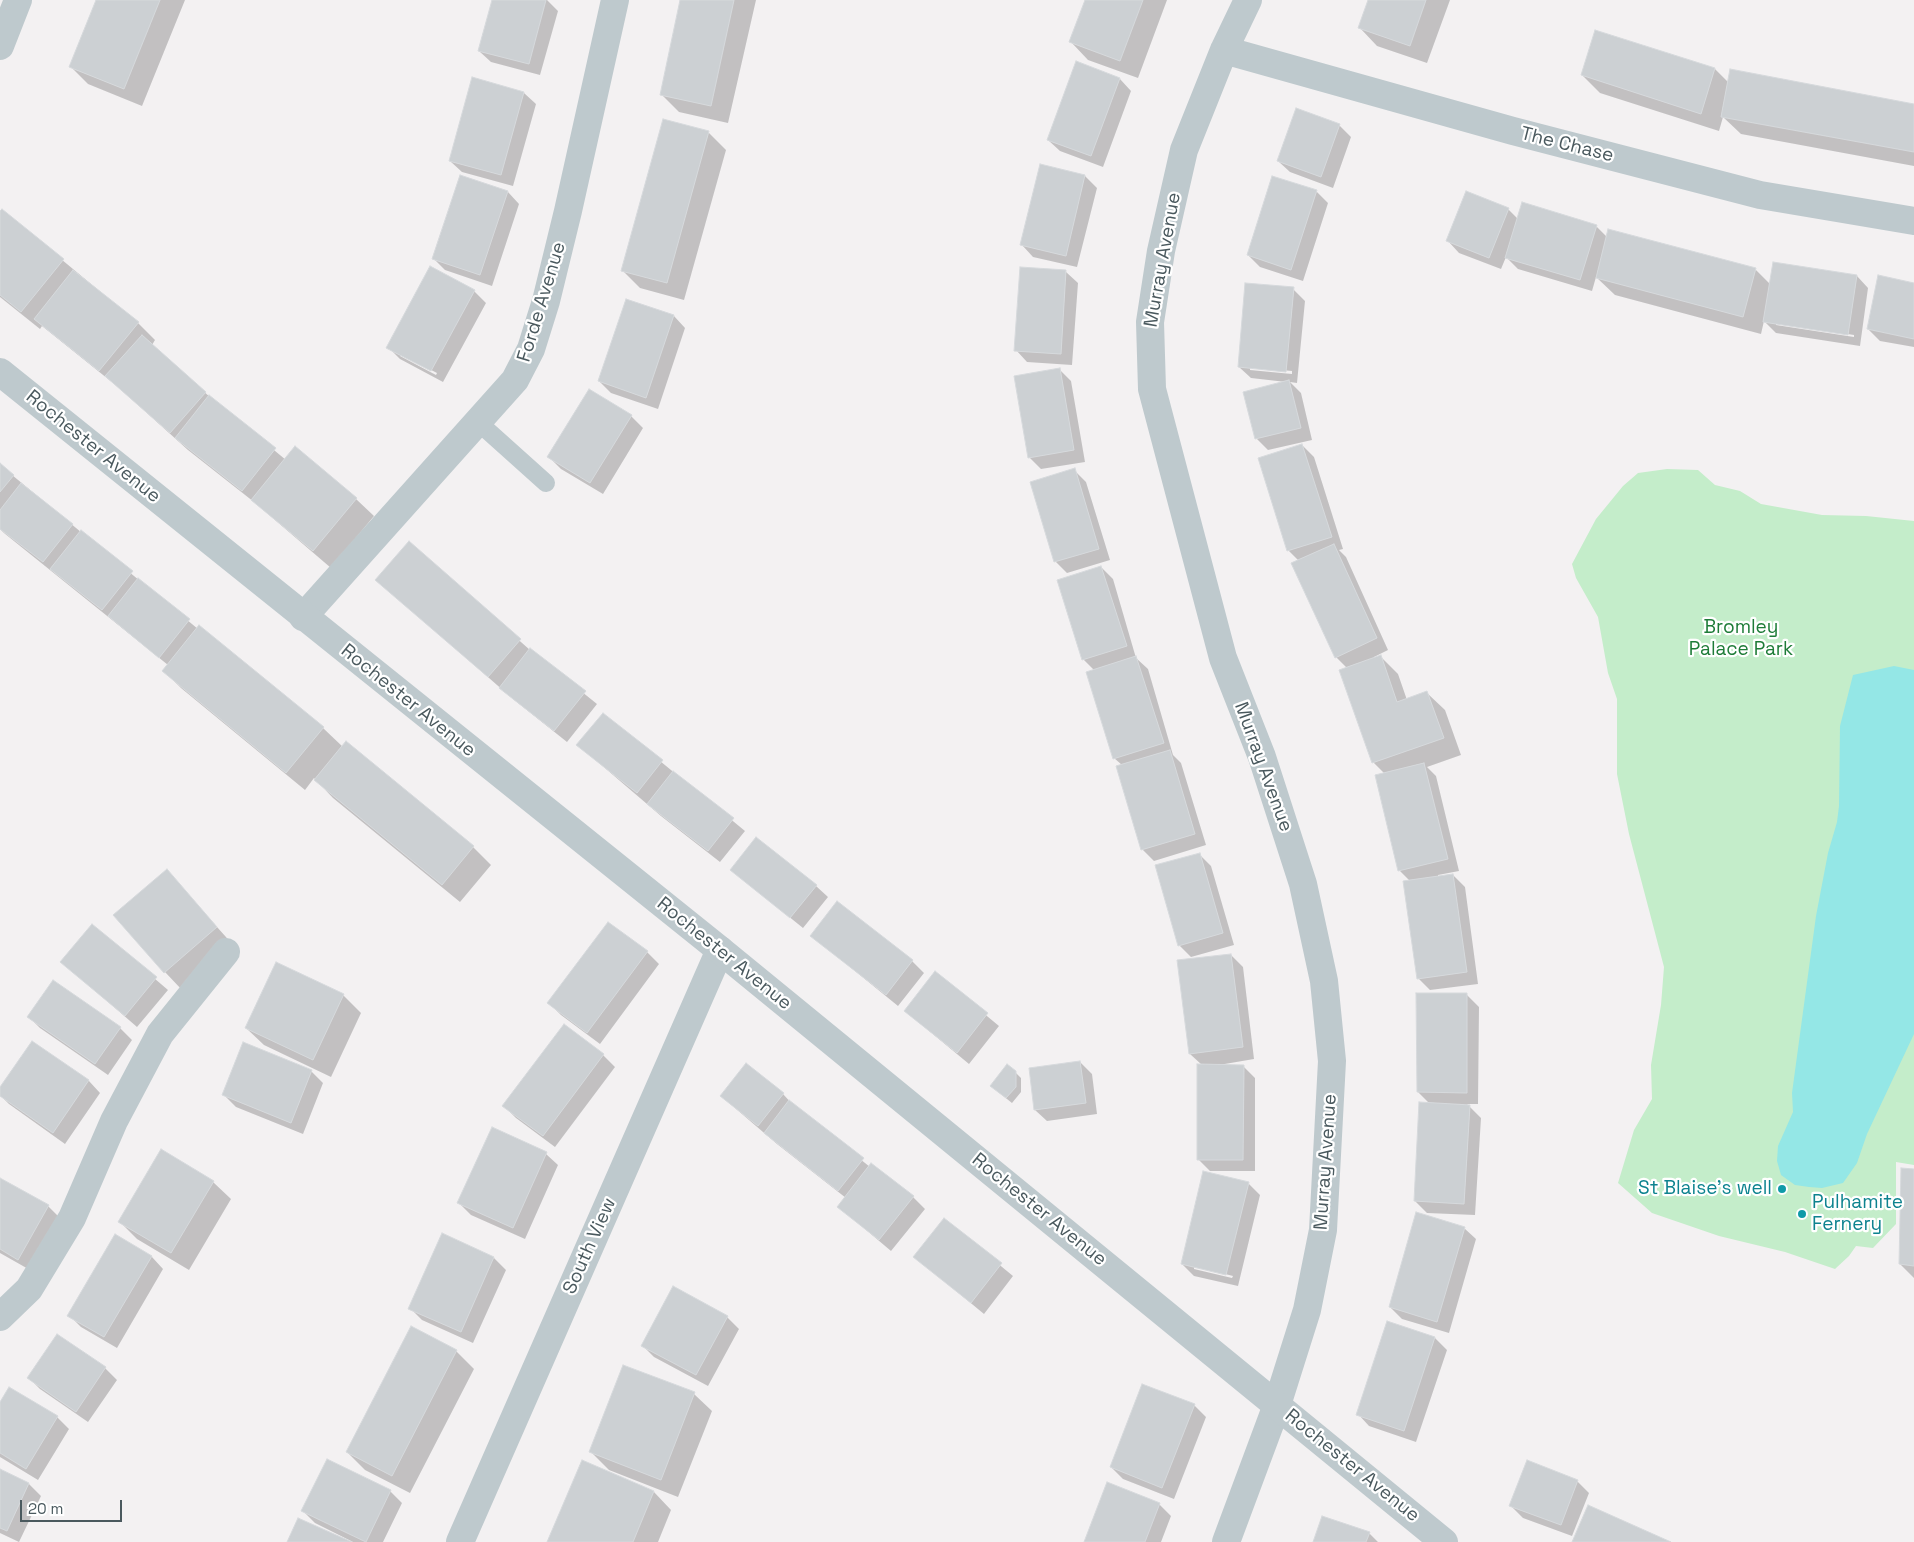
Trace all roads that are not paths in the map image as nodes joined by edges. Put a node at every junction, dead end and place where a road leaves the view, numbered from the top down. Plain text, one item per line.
1 (18, 0) edge
2 (615, 0) edge
3 (1248, 0) edge
4 (0, 46) edge
5 (1224, 50) junction
6 (1914, 221) edge
7 (0, 372) edge
8 (478, 422) junction
9 (546, 483) dead end
10 (303, 617) junction
11 (720, 950) junction
12 (226, 952) dead end
13 (0, 1317) edge
14 (1277, 1405) junction
15 (460, 1542) edge
16 (1226, 1542) edge
17 (1444, 1542) edge

1 - 4 street
2 - 8 street, Forde Avenue
3 - 5 street, Murray Avenue
5 - 6 street, The Chase
5 - 14 street, Murray Avenue
7 - 10 street, Rochester Avenue
8 - 9 lane
8 - 10 street, Forde Avenue
10 - 11 street, Rochester Avenue
11 - 14 street, Rochester Avenue
11 - 15 street, South View
12 - 13 street
14 - 16 street, Murray Avenue
14 - 17 street, Rochester Avenue

